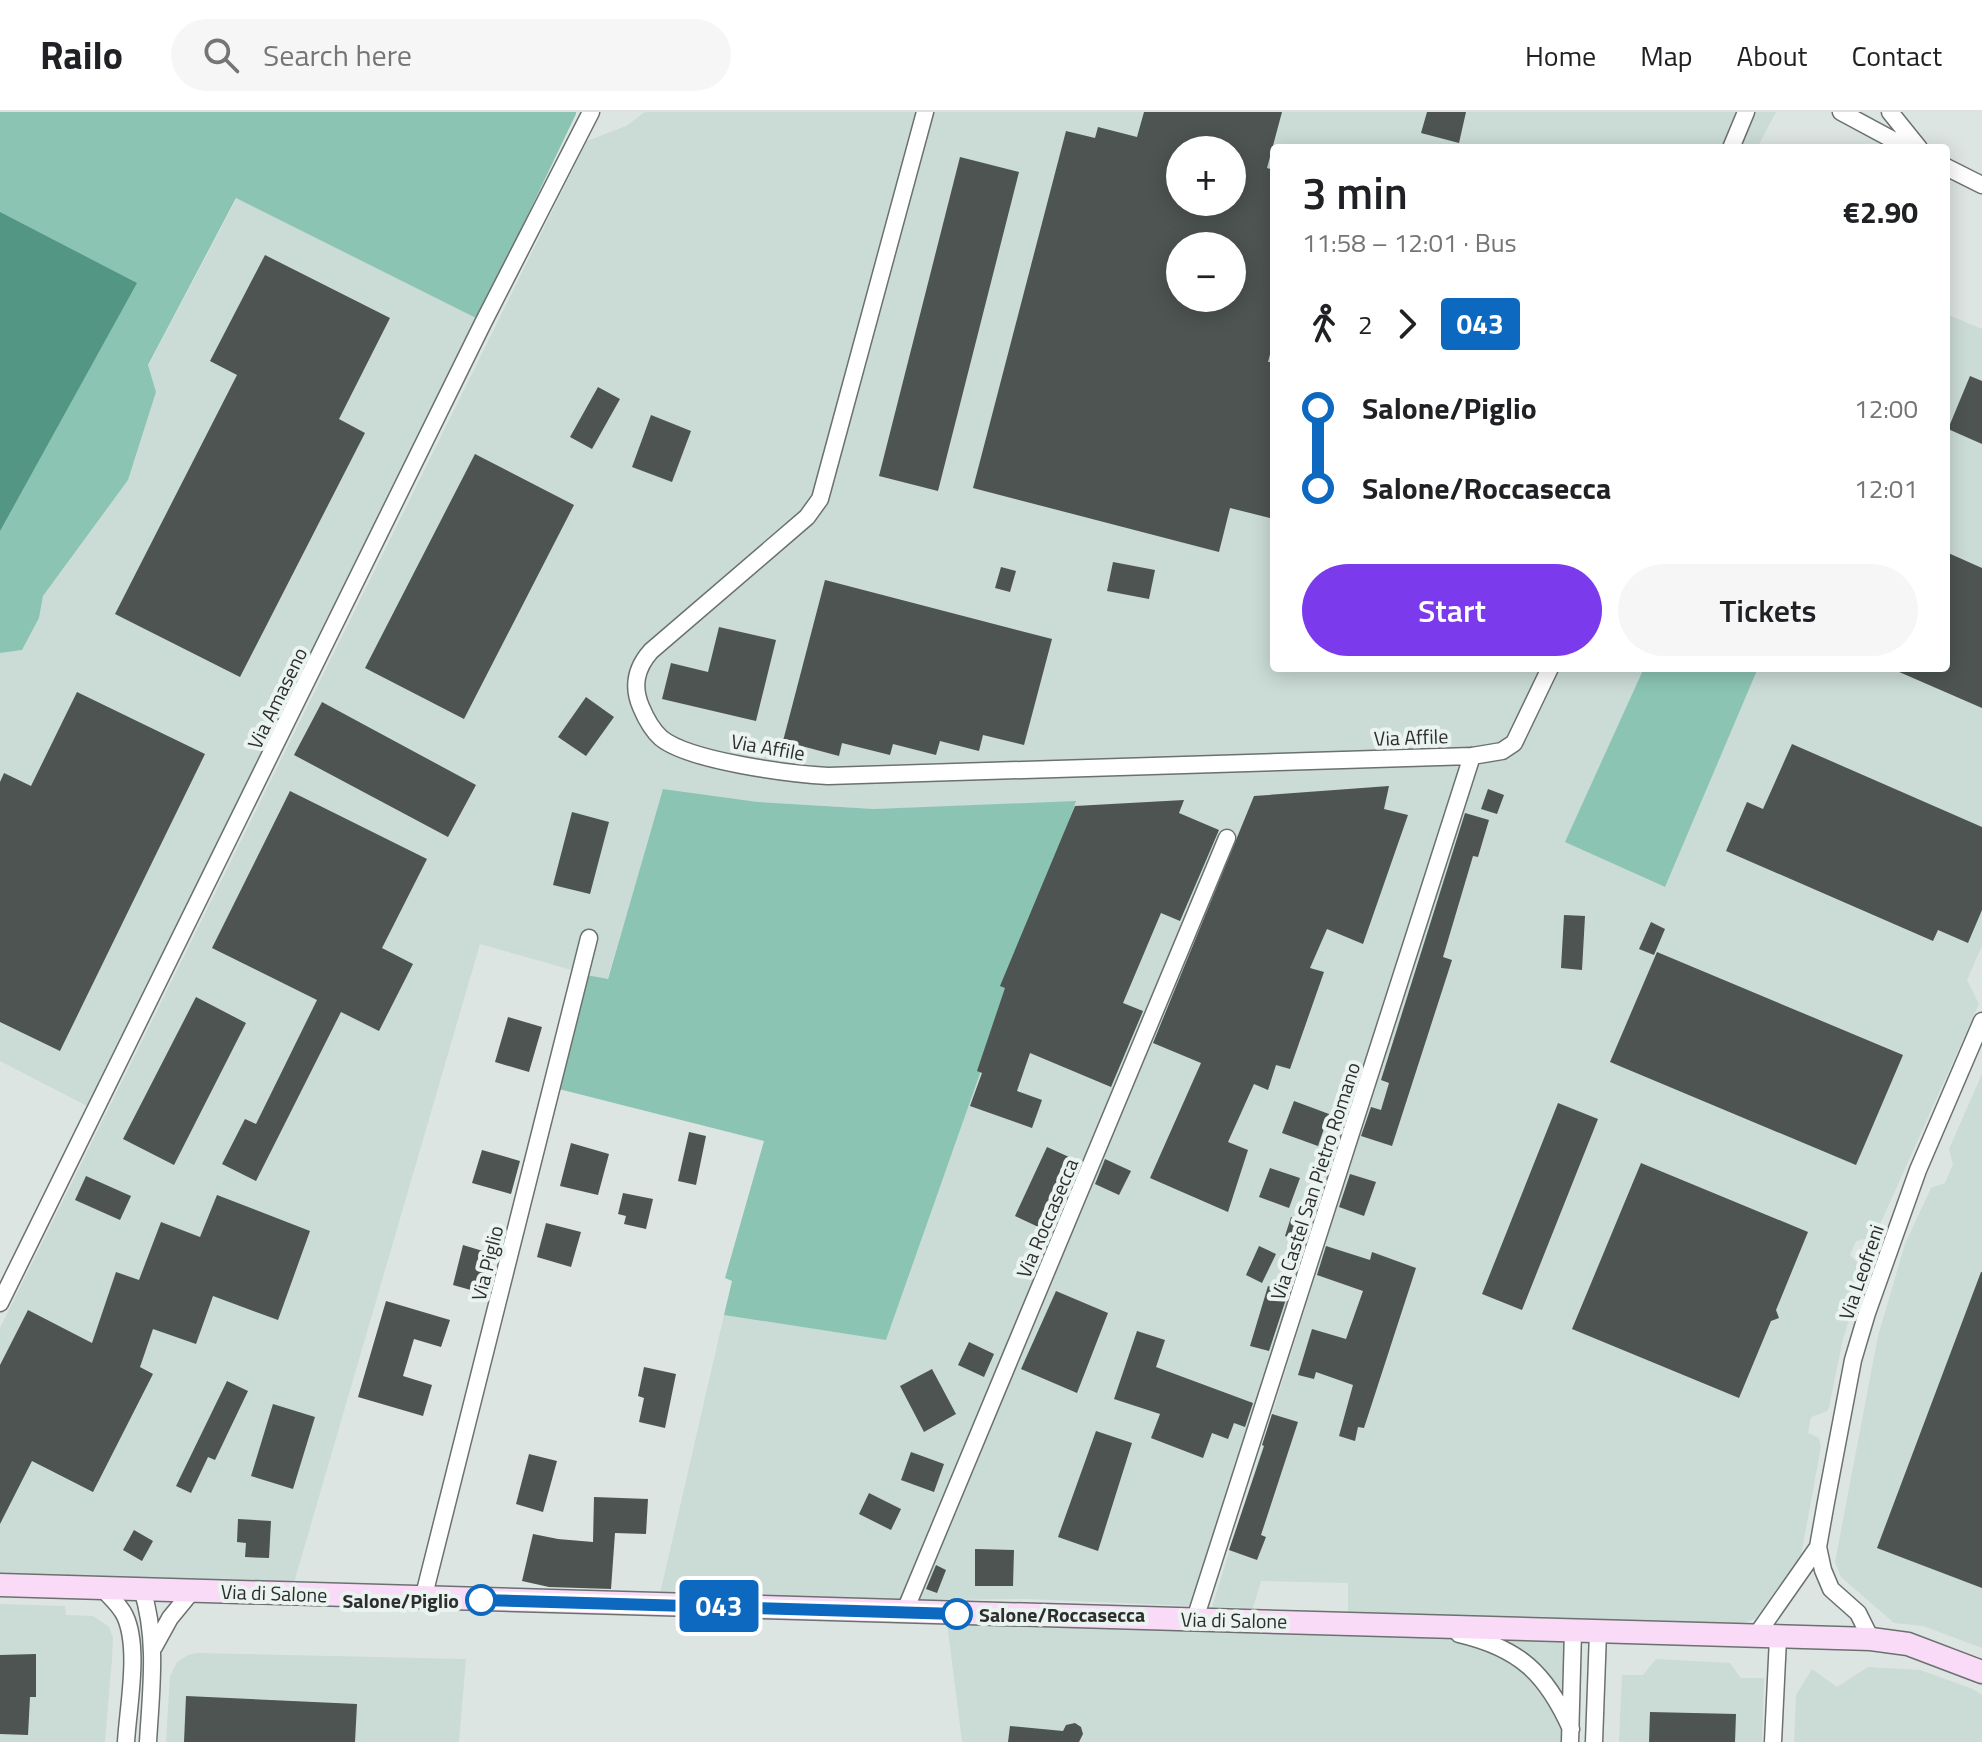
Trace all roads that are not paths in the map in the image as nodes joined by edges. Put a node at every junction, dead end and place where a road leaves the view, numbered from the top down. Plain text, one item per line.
1 (591, 112) edge
2 (925, 112) edge
3 (1746, 112) edge
4 (1841, 112) edge
5 (1890, 112) edge
6 (1733, 144) edge
7 (1901, 144) edge
8 (1916, 144) edge
9 (1950, 169) edge
10 (1982, 185) edge
11 (1548, 672) edge
12 (1472, 756) junction
13 (1227, 838) dead end
14 (589, 938) dead end
15 (1982, 1021) edge
16 (0, 1303) edge
17 (1818, 1547) junction
18 (0, 1585) edge
19 (101, 1587) junction
20 (142, 1589) junction
21 (193, 1590) junction
22 (423, 1599) junction
23 (904, 1613) junction
24 (1195, 1619) junction
25 (1425, 1625) junction
26 (1573, 1631) junction
27 (1598, 1632) junction
28 (1766, 1638) junction
29 (1871, 1639) junction
30 (154, 1648) junction
31 (1982, 1672) edge
32 (1571, 1735) edge
33 (126, 1742) edge
34 (148, 1742) edge
35 (1594, 1742) edge
36 (1773, 1742) edge

1 - 16 street, Via Amaseno
2 - 12 street, Via Affile
3 - 6 street
4 - 7 street
5 - 8 street
9 - 10 street
11 - 12 street, Via Affile
12 - 24 street, Via Castel San Pietro Romano
13 - 23 street, Via Roccasecca
14 - 22 street, Via Piglio
15 - 17 street, Via Leofreni
17 - 28 street, Via Leofreni
17 - 29 street, Via Leofreni
18 - 19 street, Via di Salone
19 - 20 street, Via di Salone
19 - 33 street
20 - 21 street, Via di Salone
20 - 30 street
21 - 22 street, Via di Salone
21 - 30 street
22 - 23 street, Via di Salone
23 - 24 street, Via di Salone
24 - 25 street, Via di Salone
25 - 26 street, Via di Salone
25 - 32 street
26 - 27 street, Via di Salone
26 - 32 street
27 - 28 street, Via di Salone
27 - 35 street
28 - 29 street, Via di Salone
28 - 36 street
29 - 31 street, Via di Salone
30 - 34 street

